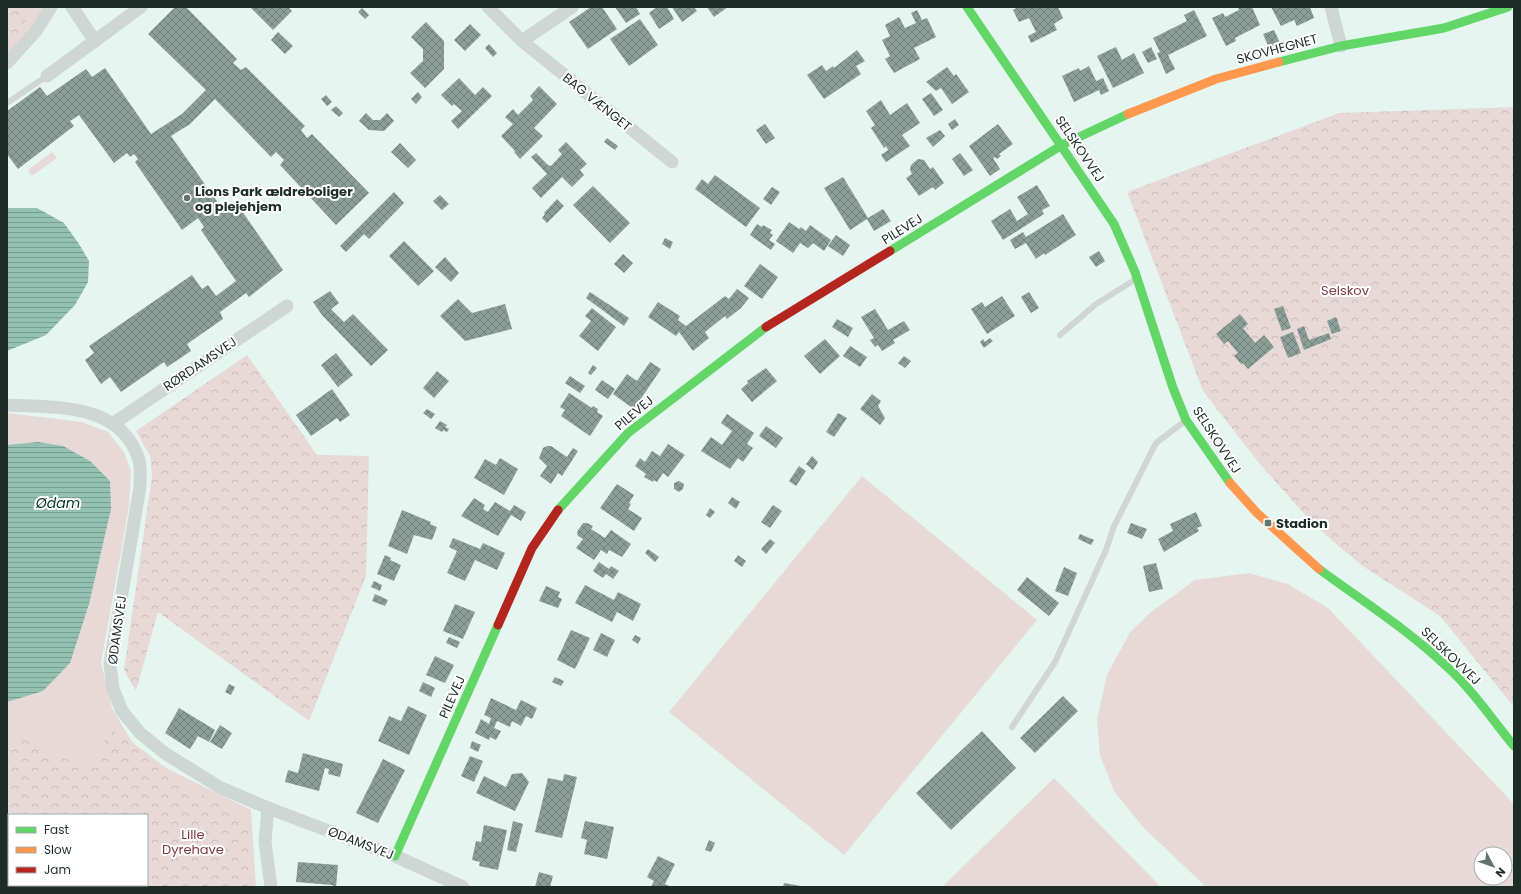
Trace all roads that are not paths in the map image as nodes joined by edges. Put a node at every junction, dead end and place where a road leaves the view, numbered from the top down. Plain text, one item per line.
1 (51, 7) edge
2 (72, 7) edge
3 (141, 7) edge
4 (488, 7) edge
5 (572, 7) edge
6 (967, 7) edge
7 (1331, 7) edge
8 (1508, 7) edge
9 (95, 41) junction
10 (522, 41) junction
11 (1341, 46) junction
12 (7, 64) edge
13 (46, 76) joint
14 (7, 103) edge
15 (1062, 145) junction
16 (672, 162) dead end
17 (1137, 279) junction
18 (286, 306) dead end
19 (1060, 335) dead end
20 (7, 405) edge
21 (1186, 420) junction
22 (114, 423) junction
23 (1012, 727) dead end
24 (1514, 746) edge
25 (268, 808) junction
26 (395, 856) junction
27 (271, 887) edge
28 (463, 887) edge

1 - 12 street
2 - 9 street
3 - 9 street
4 - 10 street, BAG VÆNGET
5 - 10 street
6 - 15 street, SELSKOVVEJ
7 - 11 street
8 - 11 street, SKOVHEGNET
9 - 13 street
10 - 16 street, BAG VÆNGET
11 - 15 street, SKOVHEGNET
13 - 14 lane
15 - 17 street, SELSKOVVEJ
15 - 26 street, PILEVEJ
17 - 19 lane
17 - 21 street, SELSKOVVEJ
18 - 22 street, RØRDAMSVEJ
20 - 22 street, ØDAMSVEJ
21 - 23 lane
21 - 24 street, SELSKOVVEJ
22 - 25 street, ØDAMSVEJ
25 - 26 street, ØDAMSVEJ
25 - 27 street
26 - 28 street, ØDAMSVEJ

